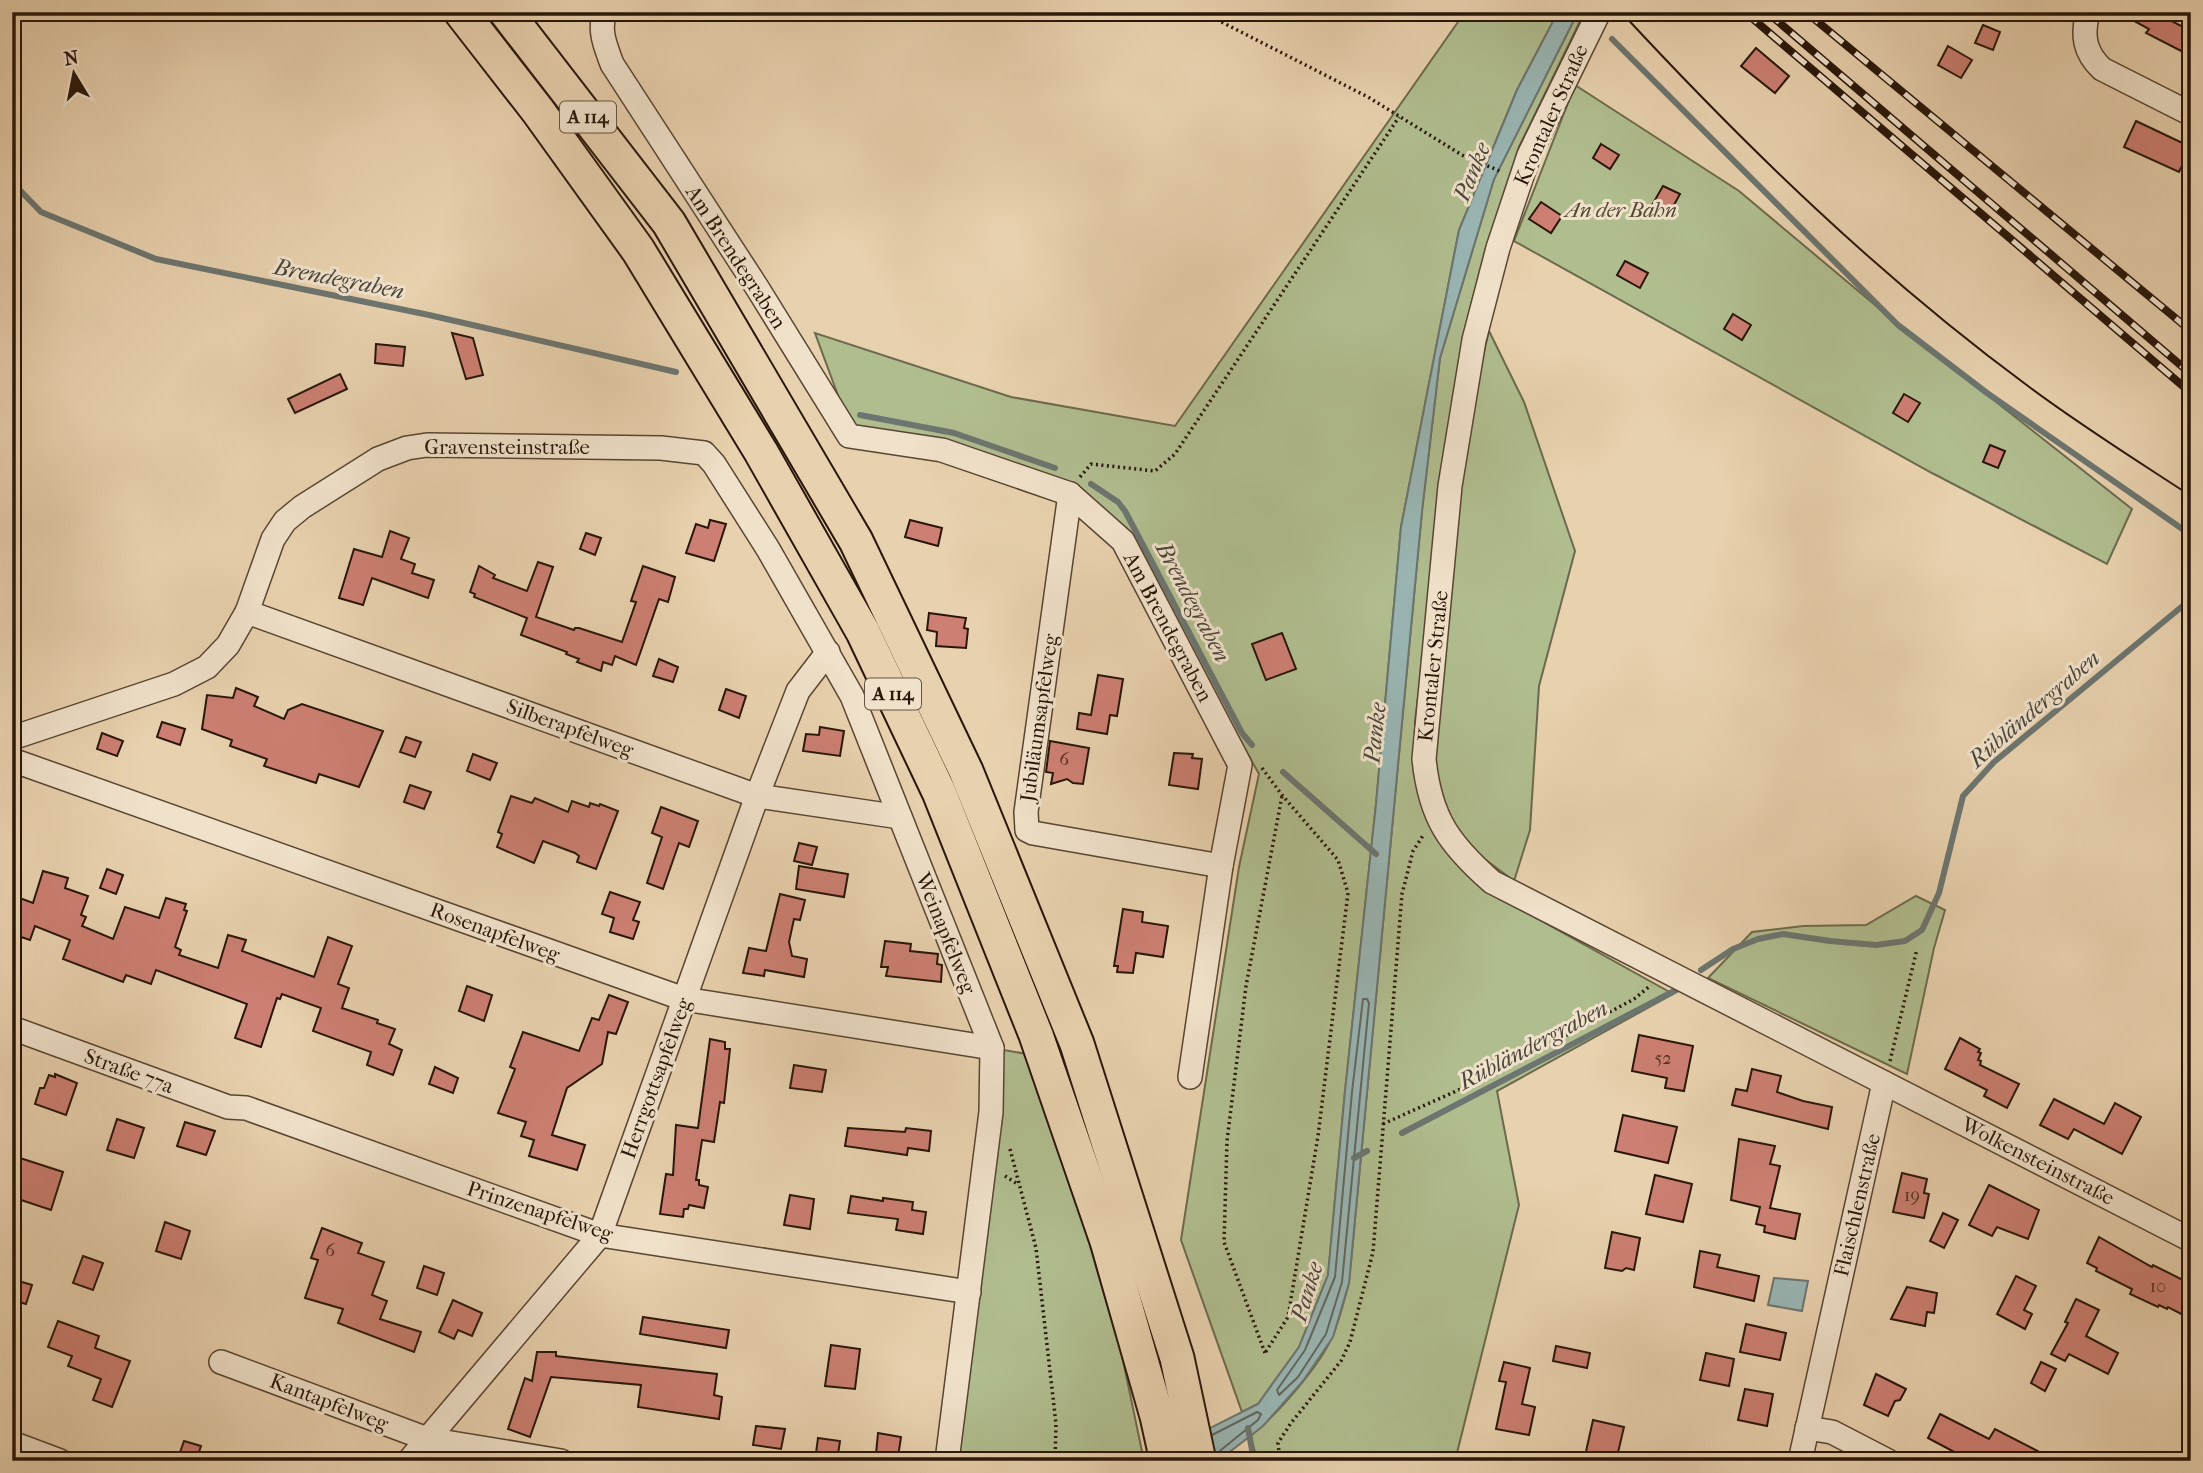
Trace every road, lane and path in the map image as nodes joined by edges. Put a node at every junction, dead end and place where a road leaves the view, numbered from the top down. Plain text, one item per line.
1 (461, 12) edge
2 (506, 12) edge
3 (605, 12) edge
4 (1202, 12) edge
5 (1599, 12) edge
6 (2088, 12) edge
7 (2191, 114) edge
8 (1399, 117) junction
9 (1504, 173) dead end
10 (704, 453) joint
11 (1070, 494) junction
12 (247, 612) junction
13 (828, 652) junction
14 (12, 738) edge
15 (12, 760) edge
16 (1258, 763) dead end
17 (1282, 795) junction
18 (757, 796) junction
19 (900, 817) junction
20 (1439, 822) junction
21 (1221, 866) junction
22 (1917, 949) dead end
23 (1660, 969) junction
24 (684, 999) junction
25 (12, 1028) edge
26 (992, 1048) junction
27 (1191, 1077) dead end
28 (1884, 1083) junction
29 (246, 1108) joint
30 (1383, 1124) junction
31 (1009, 1146) dead end
32 (600, 1235) junction
33 (2191, 1240) edge
34 (968, 1292) junction
35 (221, 1362) dead end
36 (1807, 1428) junction
37 (427, 1439) junction
38 (12, 1443) edge
39 (1197, 1449) edge
40 (1166, 1458) edge
41 (60, 1461) edge
42 (410, 1461) edge
43 (561, 1461) edge
44 (947, 1461) edge
45 (1055, 1461) edge
46 (1280, 1461) edge
47 (1800, 1461) edge
48 (1888, 1461) edge

1 - 40 highway, A 114
2 - 39 highway, A 114
3 - 11 street, Am Brendegraben
4 - 8 path
5 - 20 street, Krontaler Straße
6 - 7 street
8 - 9 path
8 - 11 path
10 - 12 street, Gravensteinstraße
10 - 13 street, Weinapfelweg
11 - 21 street, Am Brendegraben
11 - 21 street, Jubiläumsapfelweg
12 - 14 street, Gravensteinstraße
12 - 18 street, Silberapfelweg
13 - 18 street, Herrgottsapfelweg
13 - 19 street, Weinapfelweg
15 - 24 street, Rosenapfelweg
16 - 17 path
17 - 17 path
18 - 19 street, Silberapfelweg
18 - 24 street, Herrgottsapfelweg
19 - 26 street, Weinapfelweg
20 - 23 street, Krontaler Straße
20 - 30 path
21 - 27 street, Am Brendegraben
22 - 28 path
23 - 28 street, Krontaler Straße
23 - 30 path
24 - 26 street, Rosenapfelweg
24 - 32 street, Herrgottsapfelweg
25 - 29 street, Straße 77a
26 - 34 street, Weinapfelweg
28 - 33 street, Wolkensteinstraße
28 - 36 street, Flaischlenstraße
29 - 32 street, Prinzenapfelweg
30 - 46 path
31 - 45 path
32 - 34 street, Prinzenapfelweg
32 - 37 street, Herrgottsapfelweg
34 - 44 street, Weinapfelweg
35 - 37 street, Kantapfelweg
36 - 47 street, Flaischlenstraße
36 - 48 street
37 - 42 street, Herrgottsapfelweg
37 - 43 street, Kantapfelweg
38 - 41 street

